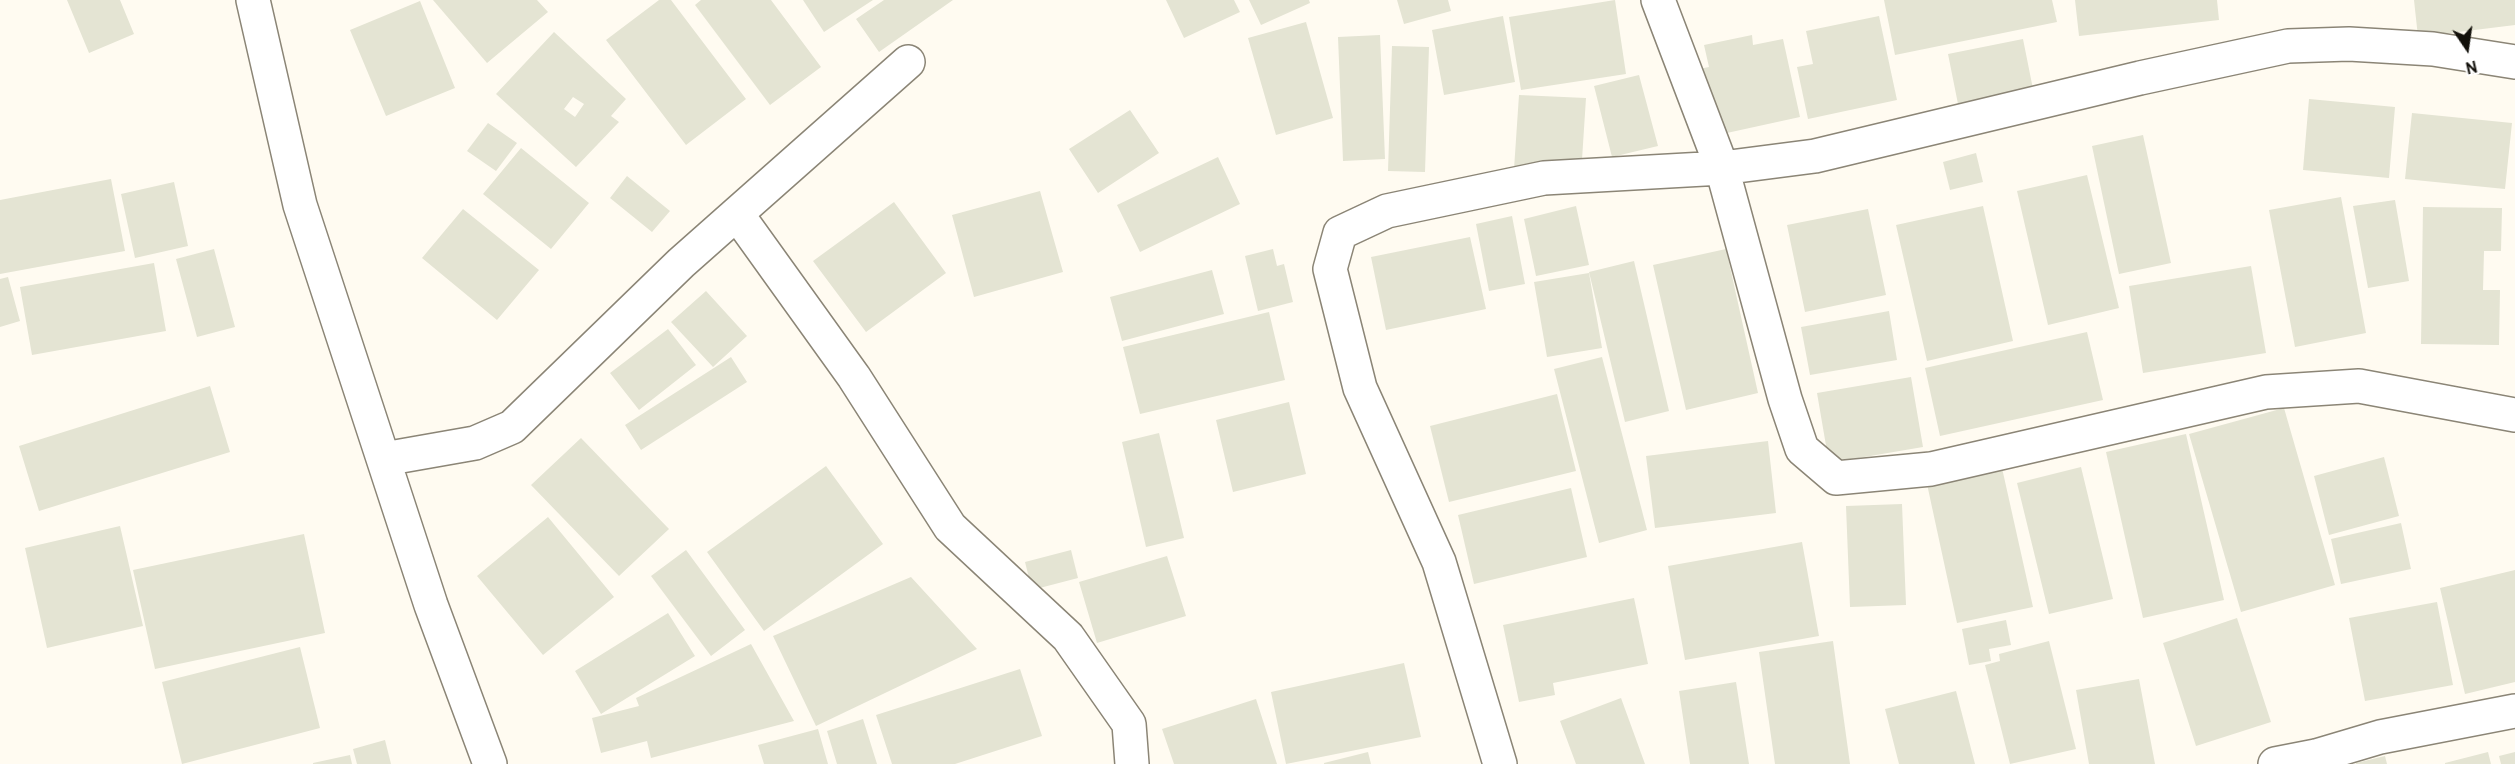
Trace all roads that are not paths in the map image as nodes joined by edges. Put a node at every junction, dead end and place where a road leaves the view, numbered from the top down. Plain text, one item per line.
1 (253, 0) edge
2 (1658, 0) edge
3 (908, 62) dead end
4 (2515, 62) edge
5 (1722, 168) junction
6 (737, 214) junction
7 (2515, 415) edge
8 (384, 459) junction
9 (2515, 711) edge
10 (490, 764) edge
11 (1132, 764) edge
12 (1500, 764) edge
13 (2275, 764) edge

1 - 8 street
2 - 5 street
3 - 6 street
4 - 5 street
5 - 7 street
5 - 12 street
6 - 8 street
6 - 11 street
8 - 10 street
9 - 13 street

